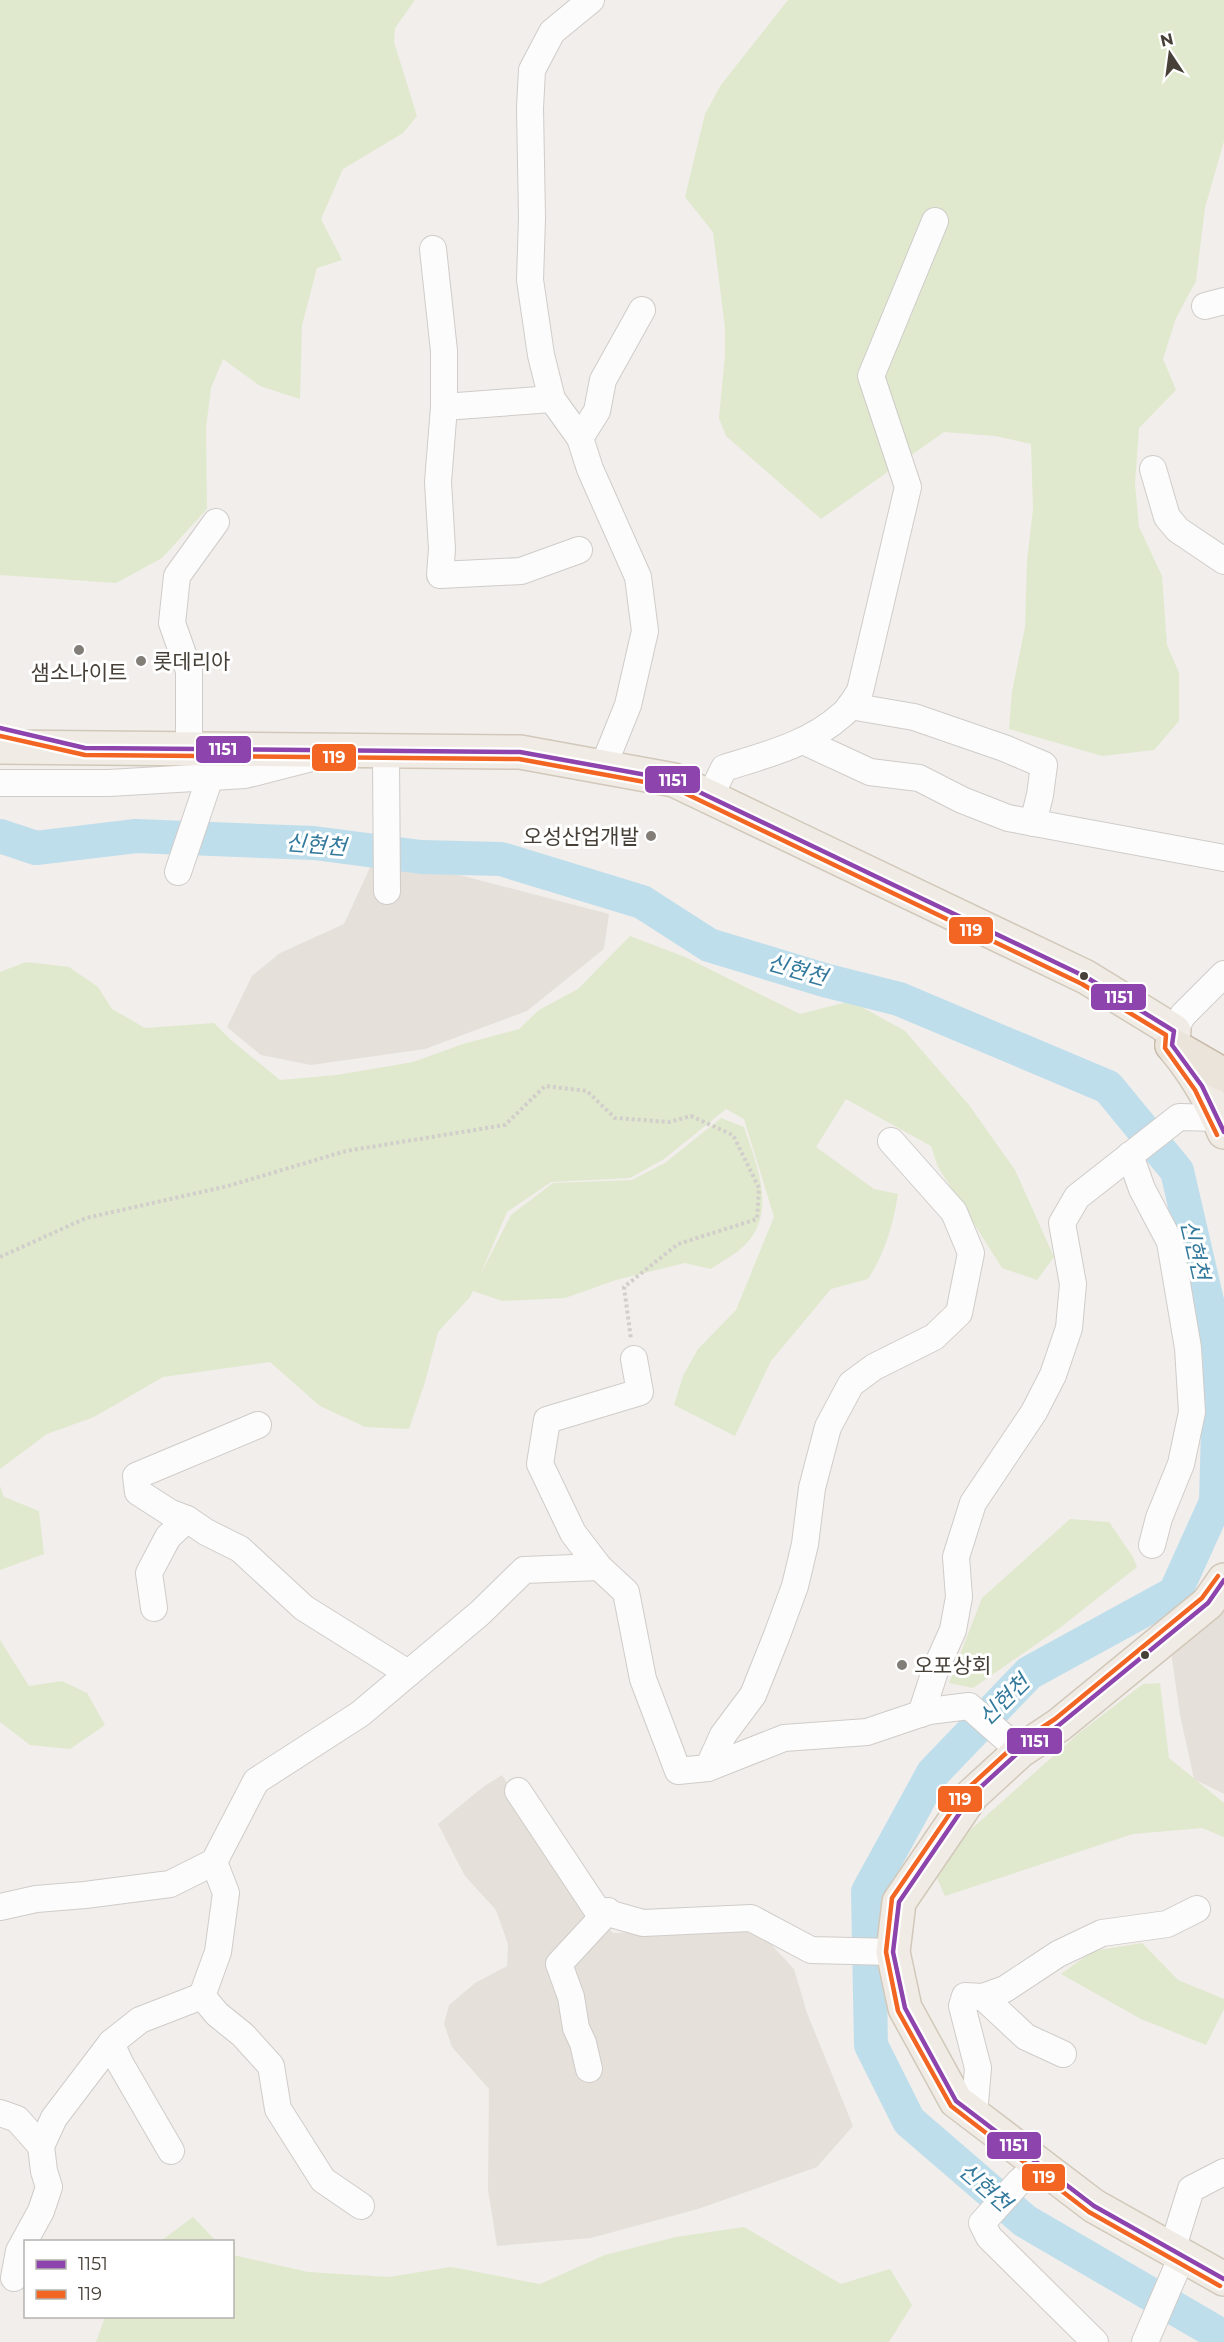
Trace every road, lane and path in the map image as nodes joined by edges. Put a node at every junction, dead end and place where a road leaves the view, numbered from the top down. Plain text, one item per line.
1 (591, 0) edge
2 (935, 221) dead end
3 (433, 249) dead end
4 (642, 310) dead end
5 (552, 399) junction
6 (444, 407) junction
7 (580, 438) junction
8 (1153, 469) dead end
9 (216, 522) dead end
10 (579, 550) dead end
11 (1224, 561) edge
12 (850, 706) junction
13 (0, 728) edge
14 (803, 741) junction
15 (0, 747) edge
16 (85, 747) junction
17 (189, 749) junction
18 (0, 757) edge
19 (386, 758) junction
20 (312, 759) junction
21 (603, 767) junction
22 (210, 777) junction
23 (0, 783) edge
24 (710, 797) junction
25 (1033, 823) junction
26 (1224, 858) edge
27 (178, 872) dead end
28 (387, 891) dead end
29 (1224, 974) edge
30 (1173, 1038) junction
31 (1224, 1054) edge
32 (1224, 1075) edge
33 (1221, 1125) edge
34 (891, 1141) dead end
35 (1130, 1155) junction
36 (0, 1257) edge
37 (634, 1359) joint
38 (258, 1425) dead end
39 (187, 1519) junction
40 (1152, 1545) dead end
41 (599, 1567) junction
42 (1219, 1595) edge
43 (154, 1608) dead end
44 (408, 1673) junction
45 (921, 1714) junction
46 (1017, 1746) junction
47 (708, 1767) junction
48 (518, 1791) dead end
49 (214, 1862) junction
50 (0, 1907) edge
51 (1197, 1909) dead end
52 (608, 1911) junction
53 (892, 1952) junction
54 (202, 1996) junction
55 (983, 1997) junction
56 (111, 2043) junction
57 (1063, 2054) dead end
58 (589, 2069) dead end
59 (0, 2114) edge
60 (974, 2115) junction
61 (41, 2146) junction
62 (171, 2151) dead end
63 (1224, 2172) edge
64 (1029, 2174) junction
65 (361, 2206) dead end
66 (25, 2240) edge
67 (24, 2242) edge
68 (1177, 2259) junction
69 (14, 2278) dead end
70 (1224, 2279) edge
71 (1095, 2342) edge
72 (1145, 2342) edge

1 - 5 street
2 - 12 street
3 - 6 street
4 - 7 street
5 - 6 street
5 - 7 street
6 - 10 street
7 - 21 street
8 - 11 street
9 - 17 street
12 - 14 street
12 - 25 street
13 - 16 main road
14 - 24 street
14 - 25 street
15 - 16 main road
16 - 17 main road
17 - 21 main road
18 - 20 main road
19 - 20 main road
19 - 28 street
19 - 30 main road
20 - 22 street
21 - 24 main road
22 - 23 street
22 - 27 street
24 - 30 main road
25 - 26 street
29 - 30 street
30 - 31 highway
30 - 32 highway
30 - 33 main road
33 - 35 street
34 - 47 street
35 - 40 street
35 - 45 street
36 - 37 path
37 - 41 street
38 - 39 street
39 - 43 street
39 - 44 street
41 - 44 street
41 - 47 street
42 - 46 main road
44 - 49 street
45 - 46 street
45 - 47 street
46 - 53 main road
48 - 52 street
49 - 50 street
49 - 54 street
51 - 55 street
52 - 53 street
52 - 58 street
53 - 60 main road
54 - 56 street
54 - 65 street
55 - 57 street
55 - 60 street
56 - 61 street
56 - 62 street
59 - 61 street
60 - 64 main road
61 - 66 street
63 - 68 street
64 - 68 main road
64 - 71 street
67 - 69 street
68 - 70 main road
68 - 72 street

